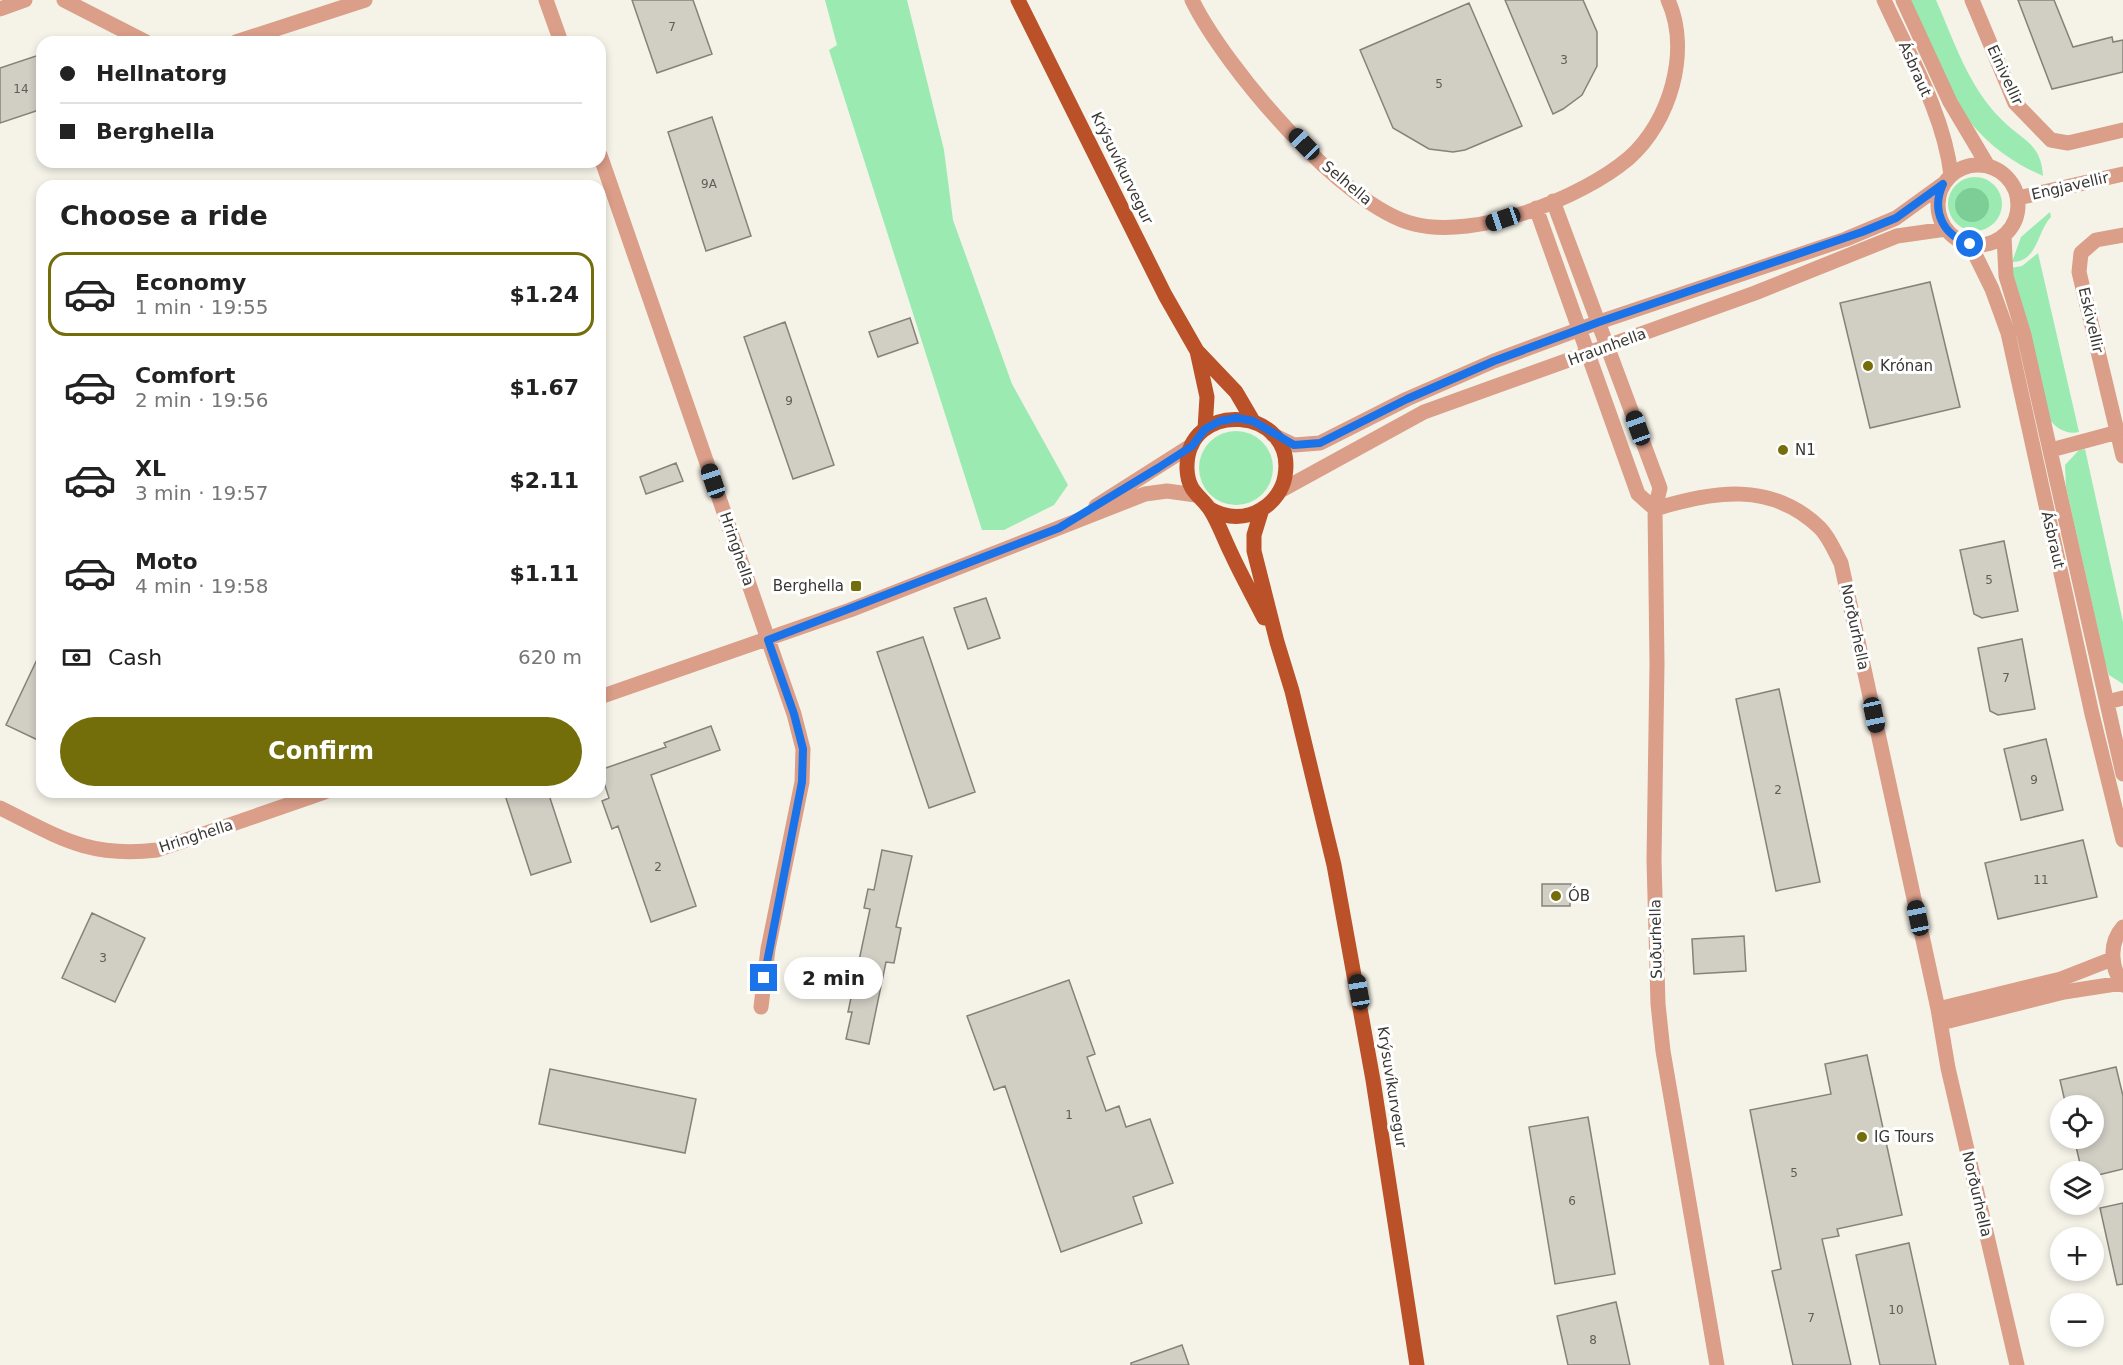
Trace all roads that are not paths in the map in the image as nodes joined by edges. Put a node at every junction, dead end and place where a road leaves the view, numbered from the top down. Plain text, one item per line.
1 (25, 0) edge
2 (64, 0) edge
3 (365, 0) edge
4 (546, 0) edge
5 (1018, 0) edge
6 (1192, 0) edge
7 (1668, 0) edge
8 (1884, 0) edge
9 (1903, 0) edge
10 (1972, 0) edge
11 (0, 9) edge
12 (134, 36) edge
13 (255, 36) edge
14 (559, 36) edge
15 (2123, 130) edge
16 (1988, 166) junction
17 (605, 168) edge
18 (2123, 174) edge
19 (1947, 179) junction
20 (2018, 198) junction
21 (1553, 201) junction
22 (1536, 208) junction
23 (1946, 229) junction
24 (2123, 235) edge
25 (2004, 236) junction
26 (1970, 244) junction
27 (1599, 322) junction
28 (1578, 329) junction
29 (1609, 347) junction
30 (1197, 351) junction
31 (1587, 355) junction
32 (1253, 421) junction
33 (1205, 429) junction
34 (2118, 432) junction
35 (1273, 435) junction
36 (1192, 446) junction
37 (2051, 450) junction
38 (2123, 456) edge
39 (1280, 491) junction
40 (1196, 495) junction
41 (1210, 509) junction
42 (1262, 509) junction
43 (1656, 509) junction
44 (1059, 528) junction
45 (768, 640) junction
46 (1277, 642) junction
47 (606, 695) edge
48 (2123, 698) edge
49 (2107, 702) junction
50 (2123, 774) edge
51 (308, 798) edge
52 (0, 808) edge
53 (2123, 840) edge
54 (2123, 927) edge
55 (2112, 959) junction
56 (2122, 984) edge
57 (761, 1007) dead end
58 (1939, 1016) junction
59 (1417, 1365) edge
60 (1717, 1365) edge
61 (2017, 1365) edge

1 - 11 street
2 - 12 street
3 - 13 street
4 - 14 street
5 - 30 main road, Krýsuvíkurvegur
6 - 22 street, Selhella
7 - 21 street, Selhella
8 - 19 street, Ásbraut
9 - 16 street, Ásbraut
10 - 15 street, Einivellir
16 - 19 street
16 - 20 street
17 - 45 street, Hringhella
18 - 20 street, Engjavellir
19 - 23 street
19 - 27 street, Hraunhella
20 - 25 street
21 - 22 street, Selhella
21 - 27 street
22 - 28 street
23 - 26 street
23 - 29 street, Hraunhella
24 - 34 street, Eskivellir
25 - 26 street
25 - 37 street, Ásbraut
26 - 53 street, Ásbraut
27 - 28 street, Hraunhella
27 - 29 street
28 - 31 street
28 - 35 street, Hraunhella
29 - 31 street, Hraunhella
29 - 43 street, Suðurhella
30 - 32 main road, Krýsuvíkurvegur
30 - 33 main road, Krýsuvíkurvegur
31 - 39 street, Hraunhella
31 - 43 street
32 - 33 main road
32 - 35 main road
33 - 36 main road
34 - 37 street
34 - 38 street, Eskivellir
35 - 39 main road
36 - 40 main road
36 - 44 street
37 - 49 street, Ásbraut
39 - 42 main road
40 - 41 main road
40 - 44 street
41 - 42 main road
41 - 46 main road, Krýsuvíkurvegur
42 - 46 main road, Krýsuvíkurvegur
43 - 58 street, Norðurhella
43 - 60 street, Suðurhella
44 - 45 street
45 - 47 street
45 - 57 street
46 - 59 main road, Krýsuvíkurvegur
48 - 49 street
49 - 50 street, Ásbraut
51 - 52 street, Hringhella
54 - 55 street
55 - 56 street
55 - 58 street
56 - 58 street
58 - 61 street, Norðurhella

